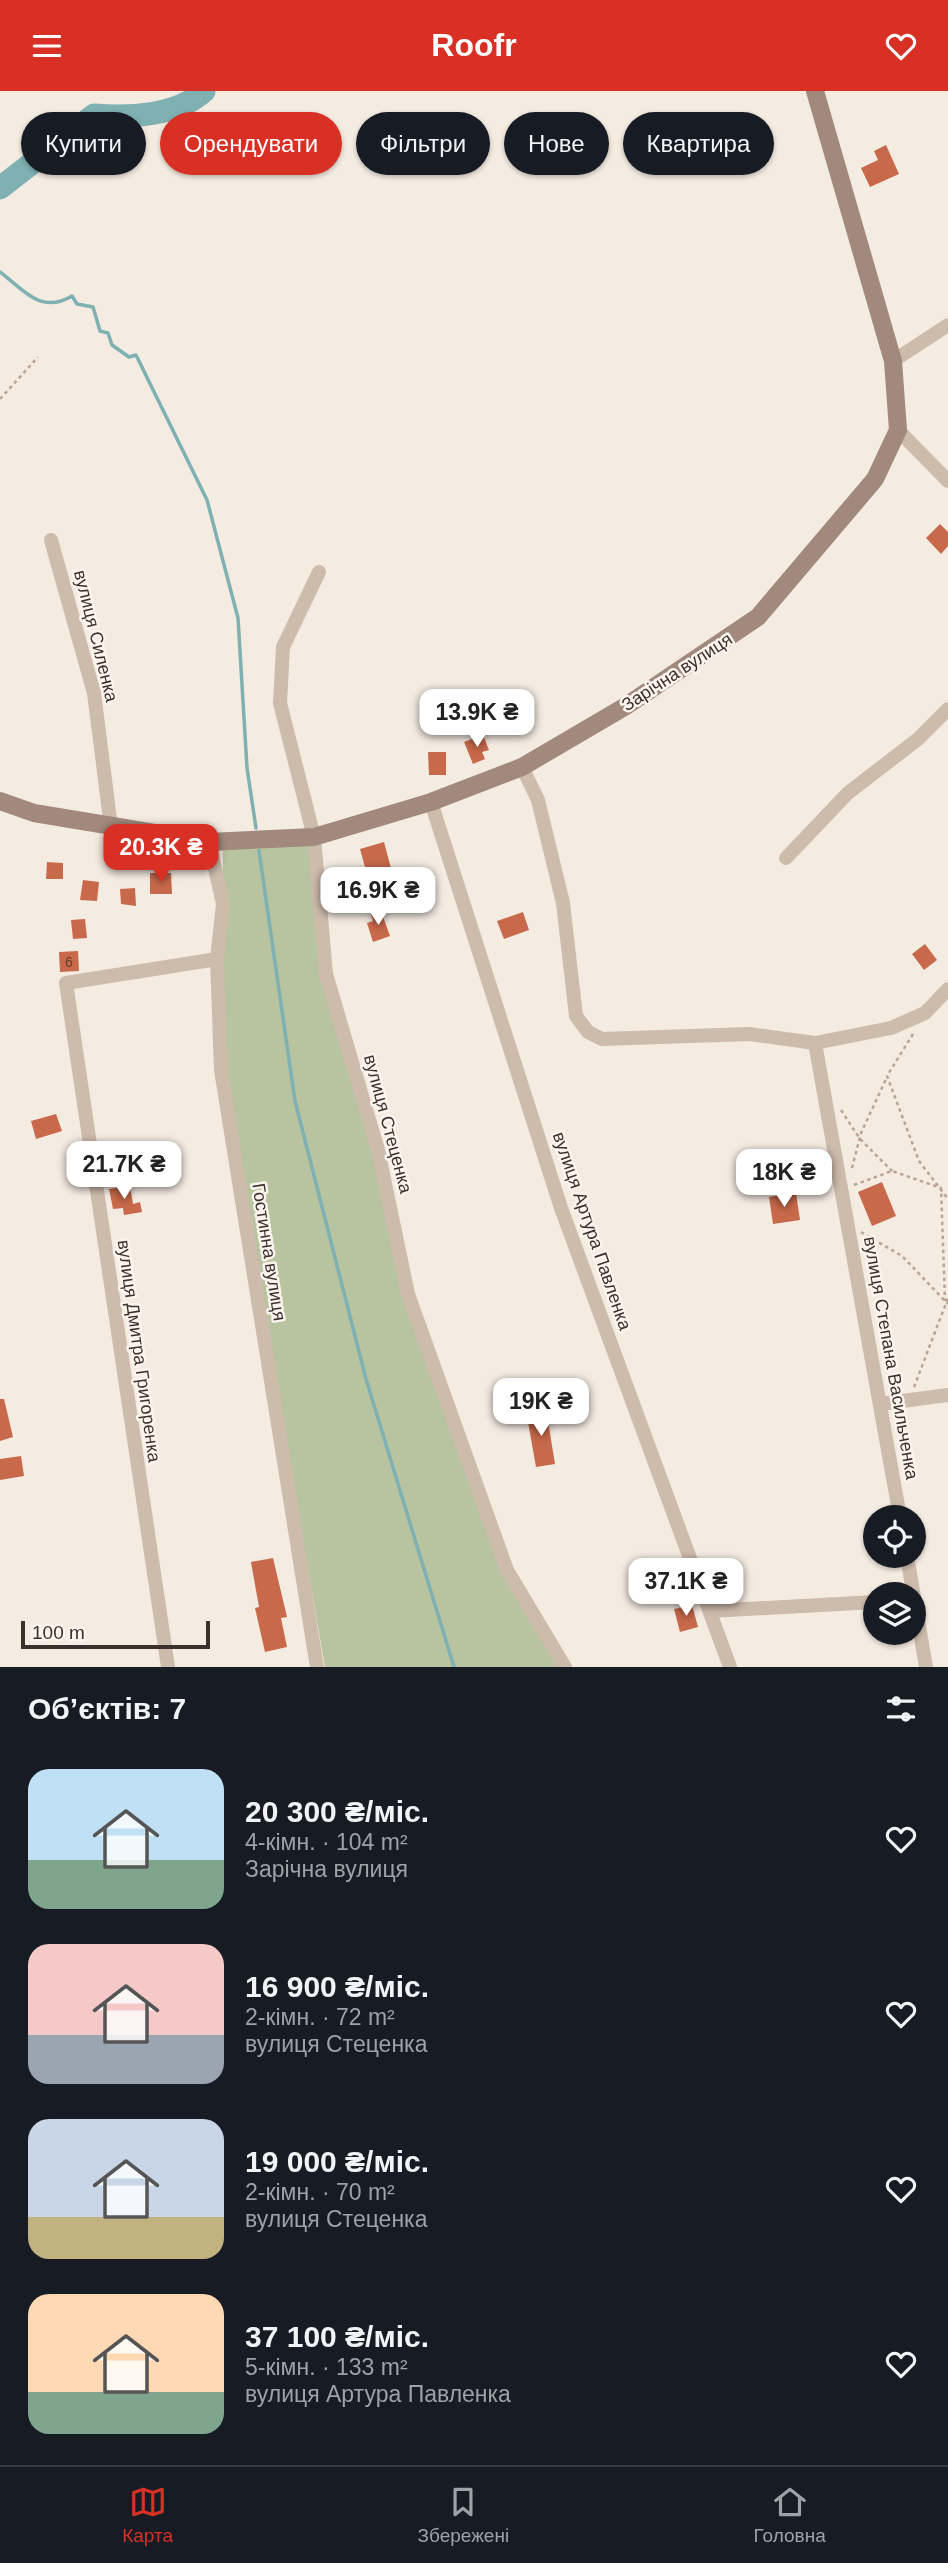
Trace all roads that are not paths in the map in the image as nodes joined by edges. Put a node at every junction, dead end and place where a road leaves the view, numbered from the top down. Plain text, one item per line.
1 (815, 91) edge
2 (948, 325) edge
3 (893, 361) junction
4 (898, 430) junction
5 (948, 481) edge
6 (51, 540) dead end
7 (319, 572) dead end
8 (948, 709) edge
9 (522, 767) junction
10 (0, 801) edge
11 (431, 802) junction
12 (34, 813) junction
13 (0, 815) edge
14 (111, 827) junction
15 (314, 837) junction
16 (209, 842) junction
17 (786, 858) dead end
18 (217, 959) junction
19 (948, 989) edge
20 (815, 1043) junction
21 (948, 1395) edge
22 (880, 1404) junction
23 (898, 1505) edge
24 (863, 1603) edge
25 (711, 1611) junction
26 (922, 1645) edge
27 (168, 1667) edge
28 (317, 1667) edge
29 (565, 1667) edge
30 (730, 1667) edge
31 (926, 1667) edge

1 - 3 street, Зарічна вулиця
2 - 3 street
3 - 4 street, Зарічна вулиця
4 - 5 street
4 - 9 street, Зарічна вулиця
6 - 14 street, вулиця Силенка
7 - 15 street, вулиця Стеценка
8 - 17 street
9 - 11 street, Зарічна вулиця
9 - 20 street
10 - 12 street, Зарічна вулиця
11 - 15 street, Зарічна вулиця
11 - 25 street, вулиця Артура Павленка
12 - 13 street, Зарічна вулиця
12 - 14 street, Зарічна вулиця
14 - 16 street, Зарічна вулиця
15 - 16 street, Зарічна вулиця
15 - 29 street, вулиця Стеценка
16 - 18 street, Гостинна вулиця
18 - 27 street, вулиця Дмитра Григоренка
18 - 28 street, Гостинна вулиця
19 - 20 street
20 - 22 street, вулиця Степана Васильченка
21 - 22 street
22 - 23 street, вулиця Степана Васильченка
24 - 25 street
25 - 30 street, вулиця Артура Павленка
26 - 31 street

